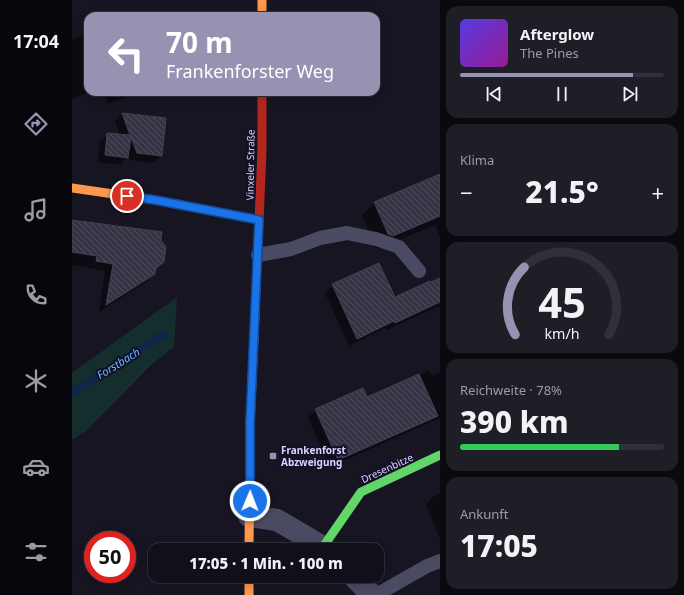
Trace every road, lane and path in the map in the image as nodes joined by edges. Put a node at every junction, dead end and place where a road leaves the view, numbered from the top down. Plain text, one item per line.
1 (262, 0) edge
2 (262, 12) edge
3 (262, 96) edge
4 (72, 188) edge
5 (259, 220) junction
6 (258, 255) junction
7 (419, 271) dead end
8 (440, 455) edge
9 (249, 516) junction
10 (249, 543) edge
11 (314, 543) edge
12 (328, 543) edge
13 (440, 561) edge
14 (249, 583) edge
15 (360, 583) edge
16 (249, 595) edge
17 (372, 595) edge
18 (376, 595) edge

1 - 2 main road
3 - 5 main road, Vinxeler Straße
4 - 5 main road
5 - 6 main road, Vinxeler Straße
6 - 7 lane
6 - 9 main road, Vinxeler Straße
8 - 12 main road, Dresenbitze
9 - 10 main road, Vinxeler Straße
9 - 11 street
13 - 18 lane
14 - 16 main road
15 - 17 street

